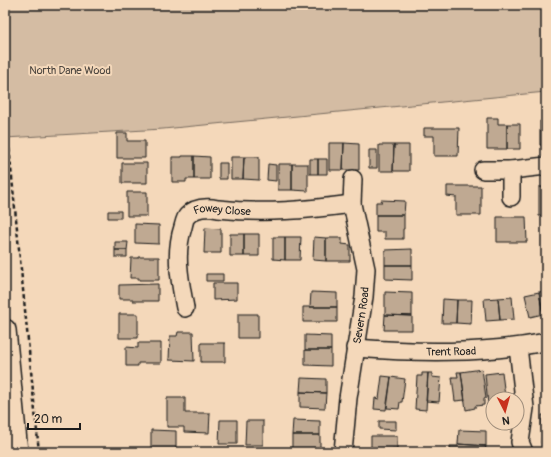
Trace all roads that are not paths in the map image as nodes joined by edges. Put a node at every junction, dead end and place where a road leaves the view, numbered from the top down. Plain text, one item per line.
1 (546, 166) edge
2 (483, 170) dead end
3 (510, 170) junction
4 (353, 179) dead end
5 (511, 197) dead end
6 (352, 204) junction
7 (185, 308) dead end
8 (5, 330) edge
9 (546, 342) edge
10 (518, 347) junction
11 (356, 348) junction
12 (17, 452) edge
13 (344, 452) edge
14 (524, 452) edge

1 - 3 street
2 - 3 street
3 - 5 street
4 - 6 street, Severn Road
6 - 7 street, Fowey Close
6 - 11 street, Severn Road
8 - 12 street
9 - 10 street, Trent Road
10 - 11 street, Trent Road
10 - 14 street
11 - 13 street, Severn Road

